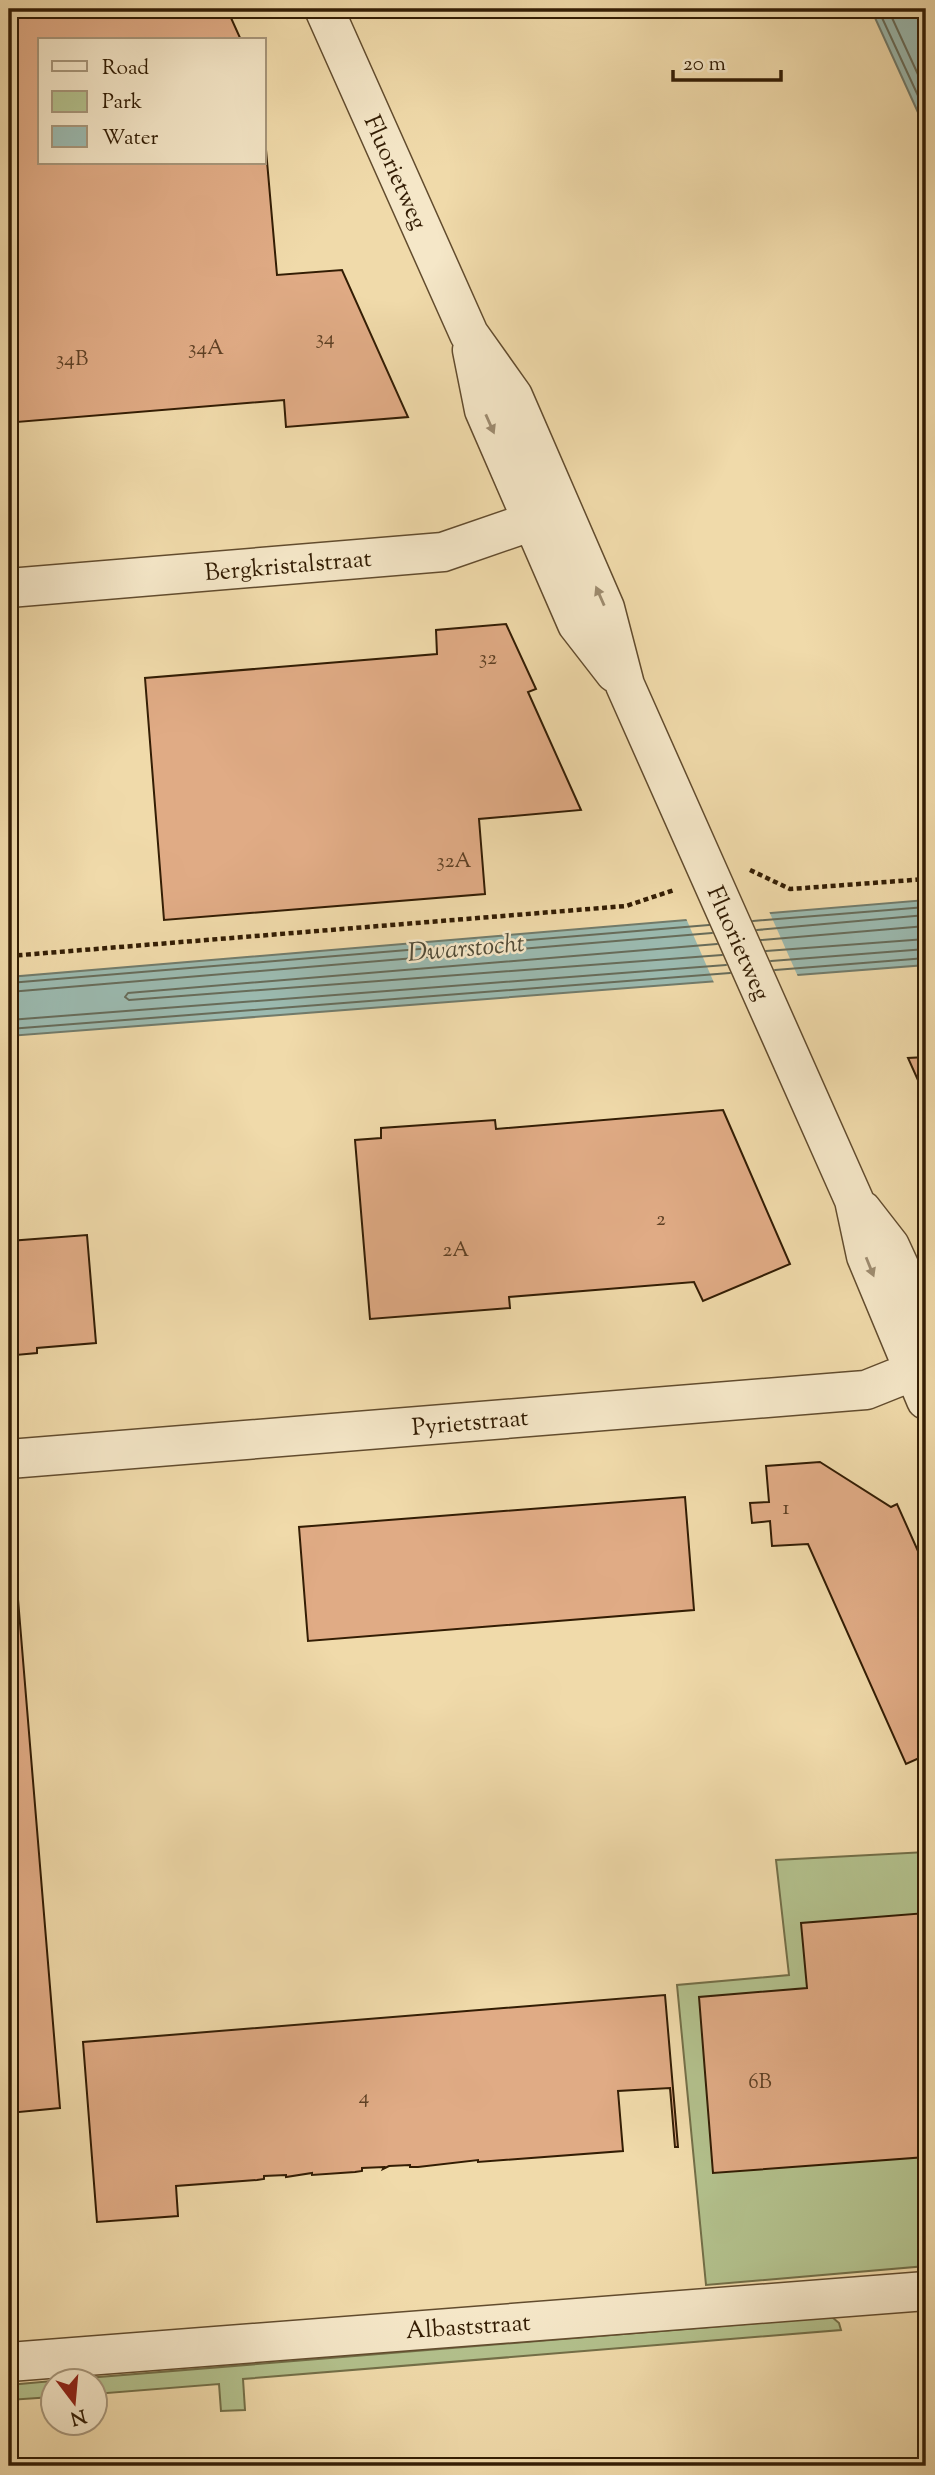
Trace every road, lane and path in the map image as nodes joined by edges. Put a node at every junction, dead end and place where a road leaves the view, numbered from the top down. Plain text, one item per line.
1 (324, 9) edge
2 (547, 516) junction
3 (9, 588) edge
4 (926, 879) edge
5 (717, 893) junction
6 (9, 956) edge
7 (854, 1200) junction
8 (926, 1324) edge
9 (922, 1379) edge
10 (9, 1460) edge
11 (926, 2291) edge
12 (9, 2362) edge

1 - 2 street, Fluorietweg
2 - 3 street, Bergkristalstraat
2 - 5 street, Fluorietweg
4 - 5 path
5 - 6 path
5 - 7 street, Fluorietweg
7 - 8 street, Fluorietweg
7 -> 9 street, Fluorietweg
9 - 10 street, Pyrietstraat
11 - 12 street, Albaststraat

